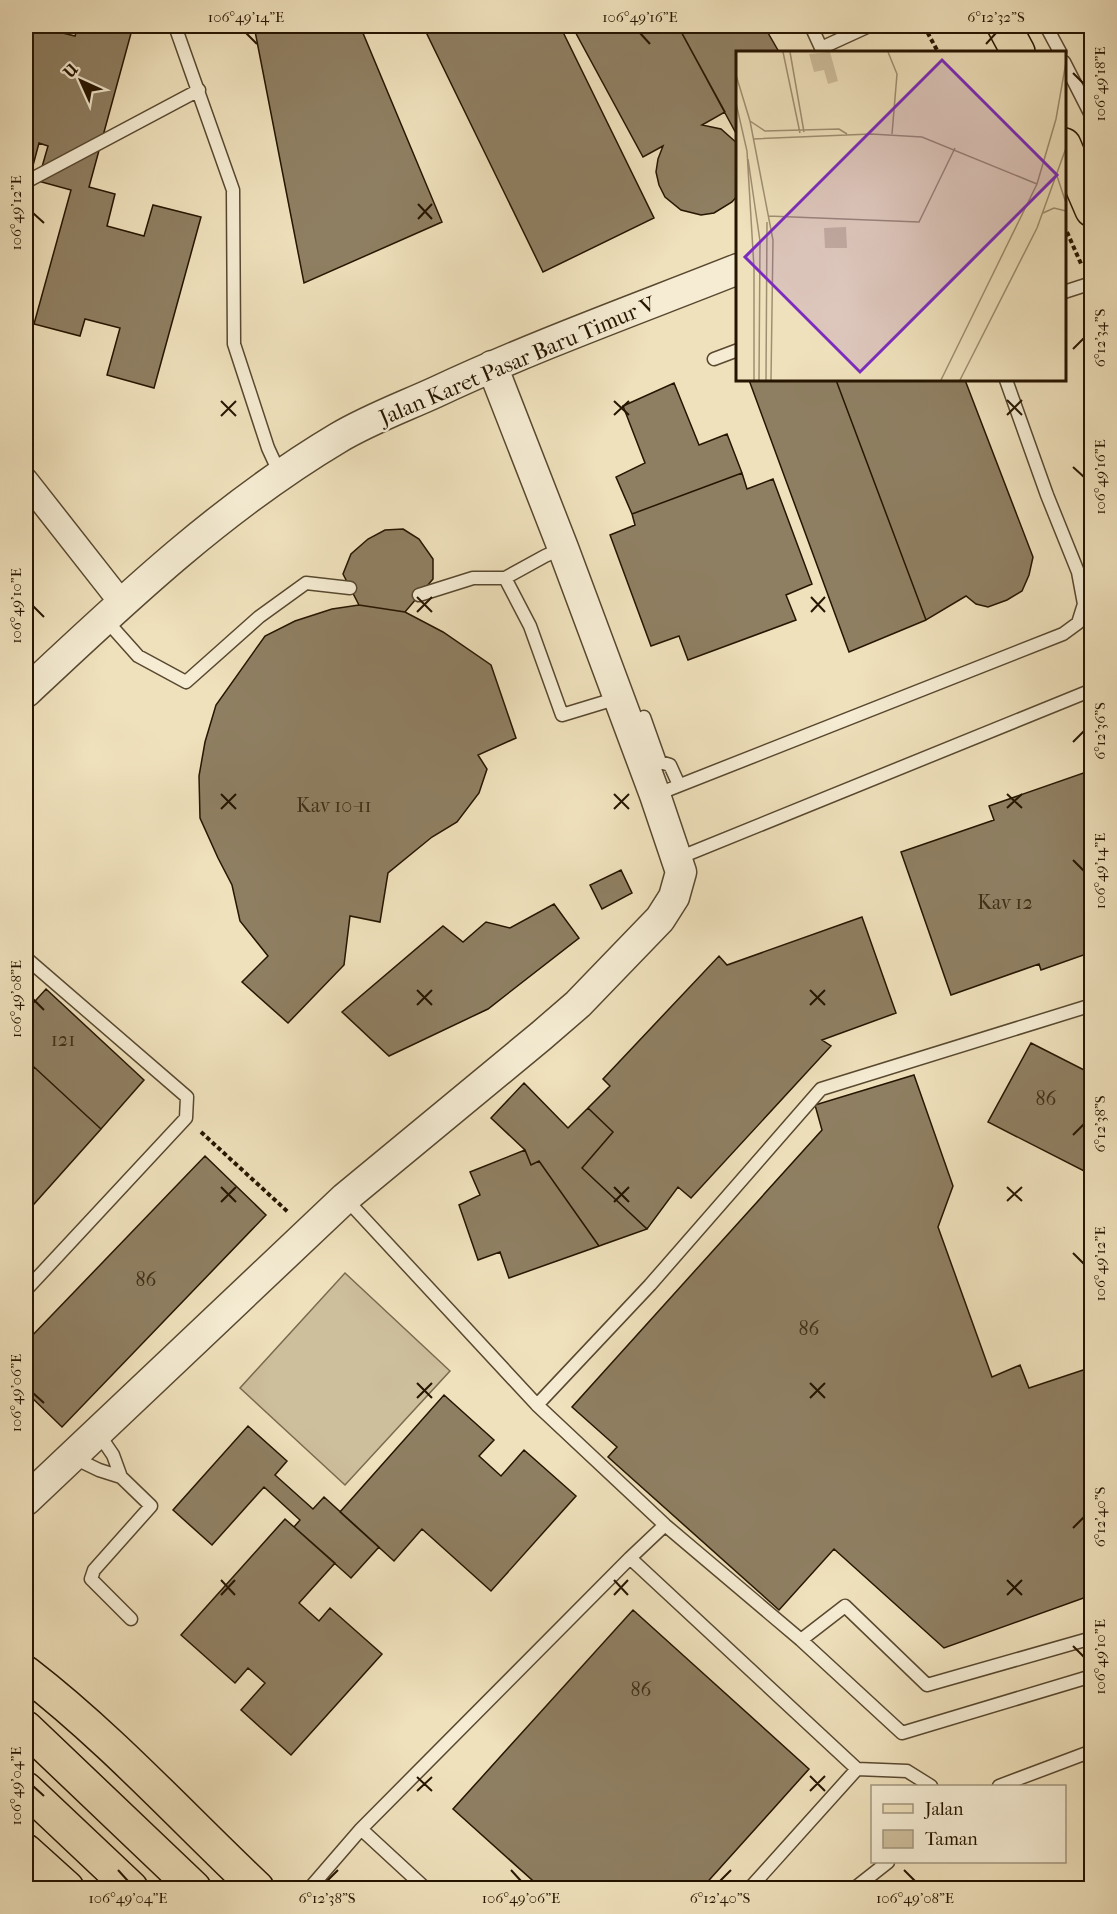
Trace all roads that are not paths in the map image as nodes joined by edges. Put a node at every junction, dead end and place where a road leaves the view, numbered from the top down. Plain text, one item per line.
1 (175, 26) edge
2 (811, 26) edge
3 (869, 26) edge
4 (1004, 26) edge
5 (1046, 26) edge
6 (1087, 26) edge
7 (1092, 34) edge
8 (822, 50) edge
9 (1017, 51) edge
10 (1059, 51) edge
11 (1066, 64) edge
12 (199, 90) junction
13 (1092, 117) edge
14 (1066, 147) edge
15 (26, 182) edge
16 (1092, 210) edge
17 (736, 270) edge
18 (1090, 284) edge
19 (1066, 292) edge
20 (736, 351) edge
21 (714, 359) dead end
22 (492, 366) junction
23 (1006, 381) edge
24 (280, 475) junction
25 (26, 481) edge
26 (563, 548) junction
27 (505, 578) junction
28 (350, 588) dead end
29 (418, 595) dead end
30 (112, 610) junction
31 (1092, 690) edge
32 (26, 692) edge
33 (618, 698) junction
34 (644, 717) dead end
35 (660, 778) junction
36 (676, 859) junction
37 (26, 958) edge
38 (1092, 1005) edge
39 (345, 1198) junction
40 (26, 1290) edge
41 (537, 1405) junction
42 (97, 1431) junction
43 (71, 1456) junction
44 (121, 1477) junction
45 (26, 1500) edge
46 (666, 1525) junction
47 (630, 1558) junction
48 (131, 1619) dead end
49 (1092, 1638) edge
50 (801, 1640) junction
51 (26, 1673) edge
52 (1092, 1676) edge
53 (26, 1729) edge
54 (1092, 1752) edge
55 (857, 1769) junction
56 (929, 1785) edge
57 (1002, 1785) edge
58 (26, 1789) edge
59 (362, 1829) junction
60 (26, 1851) edge
61 (887, 1863) edge
62 (67, 1888) edge
63 (130, 1888) edge
64 (194, 1888) edge
65 (257, 1888) edge
66 (310, 1888) edge
67 (425, 1888) edge
68 (750, 1888) edge
69 (855, 1888) edge

1 - 12 lane
2 - 8 lane
3 - 8 lane
4 - 9 main road
5 - 10 lane
6 - 7 lane
11 - 13 lane
12 - 15 lane
12 - 24 lane
14 - 16 main road
17 - 22 street, Jalan Karet Pasar Baru Timur V
18 - 19 lane
20 - 21 lane
22 - 24 street, Jalan Karet Pasar Baru Timur V
22 - 26 street
23 - 35 lane
24 - 30 street, Jalan Karet Pasar Baru Timur V
25 - 30 street
26 - 27 lane
26 - 33 street
27 - 29 lane
27 - 33 lane
28 - 30 lane
30 - 32 street, Jalan Karet Pasar Baru Timur V
31 - 36 lane
33 - 35 street
34 - 35 lane
35 - 36 street
36 - 39 street
37 - 40 lane
38 - 41 lane
39 - 41 lane
39 - 42 street
41 - 46 lane
42 - 43 street
42 - 44 lane
43 - 44 lane
43 - 45 street
44 - 48 lane
46 - 47 lane
46 - 50 lane
47 - 55 lane
47 - 59 lane
49 - 50 lane
50 - 52 lane
51 - 65 main road
53 - 64 main road
54 - 57 lane
55 - 56 lane
55 - 68 lane
58 - 63 main road
59 - 66 lane
59 - 67 lane
60 - 62 main road
61 - 69 lane

